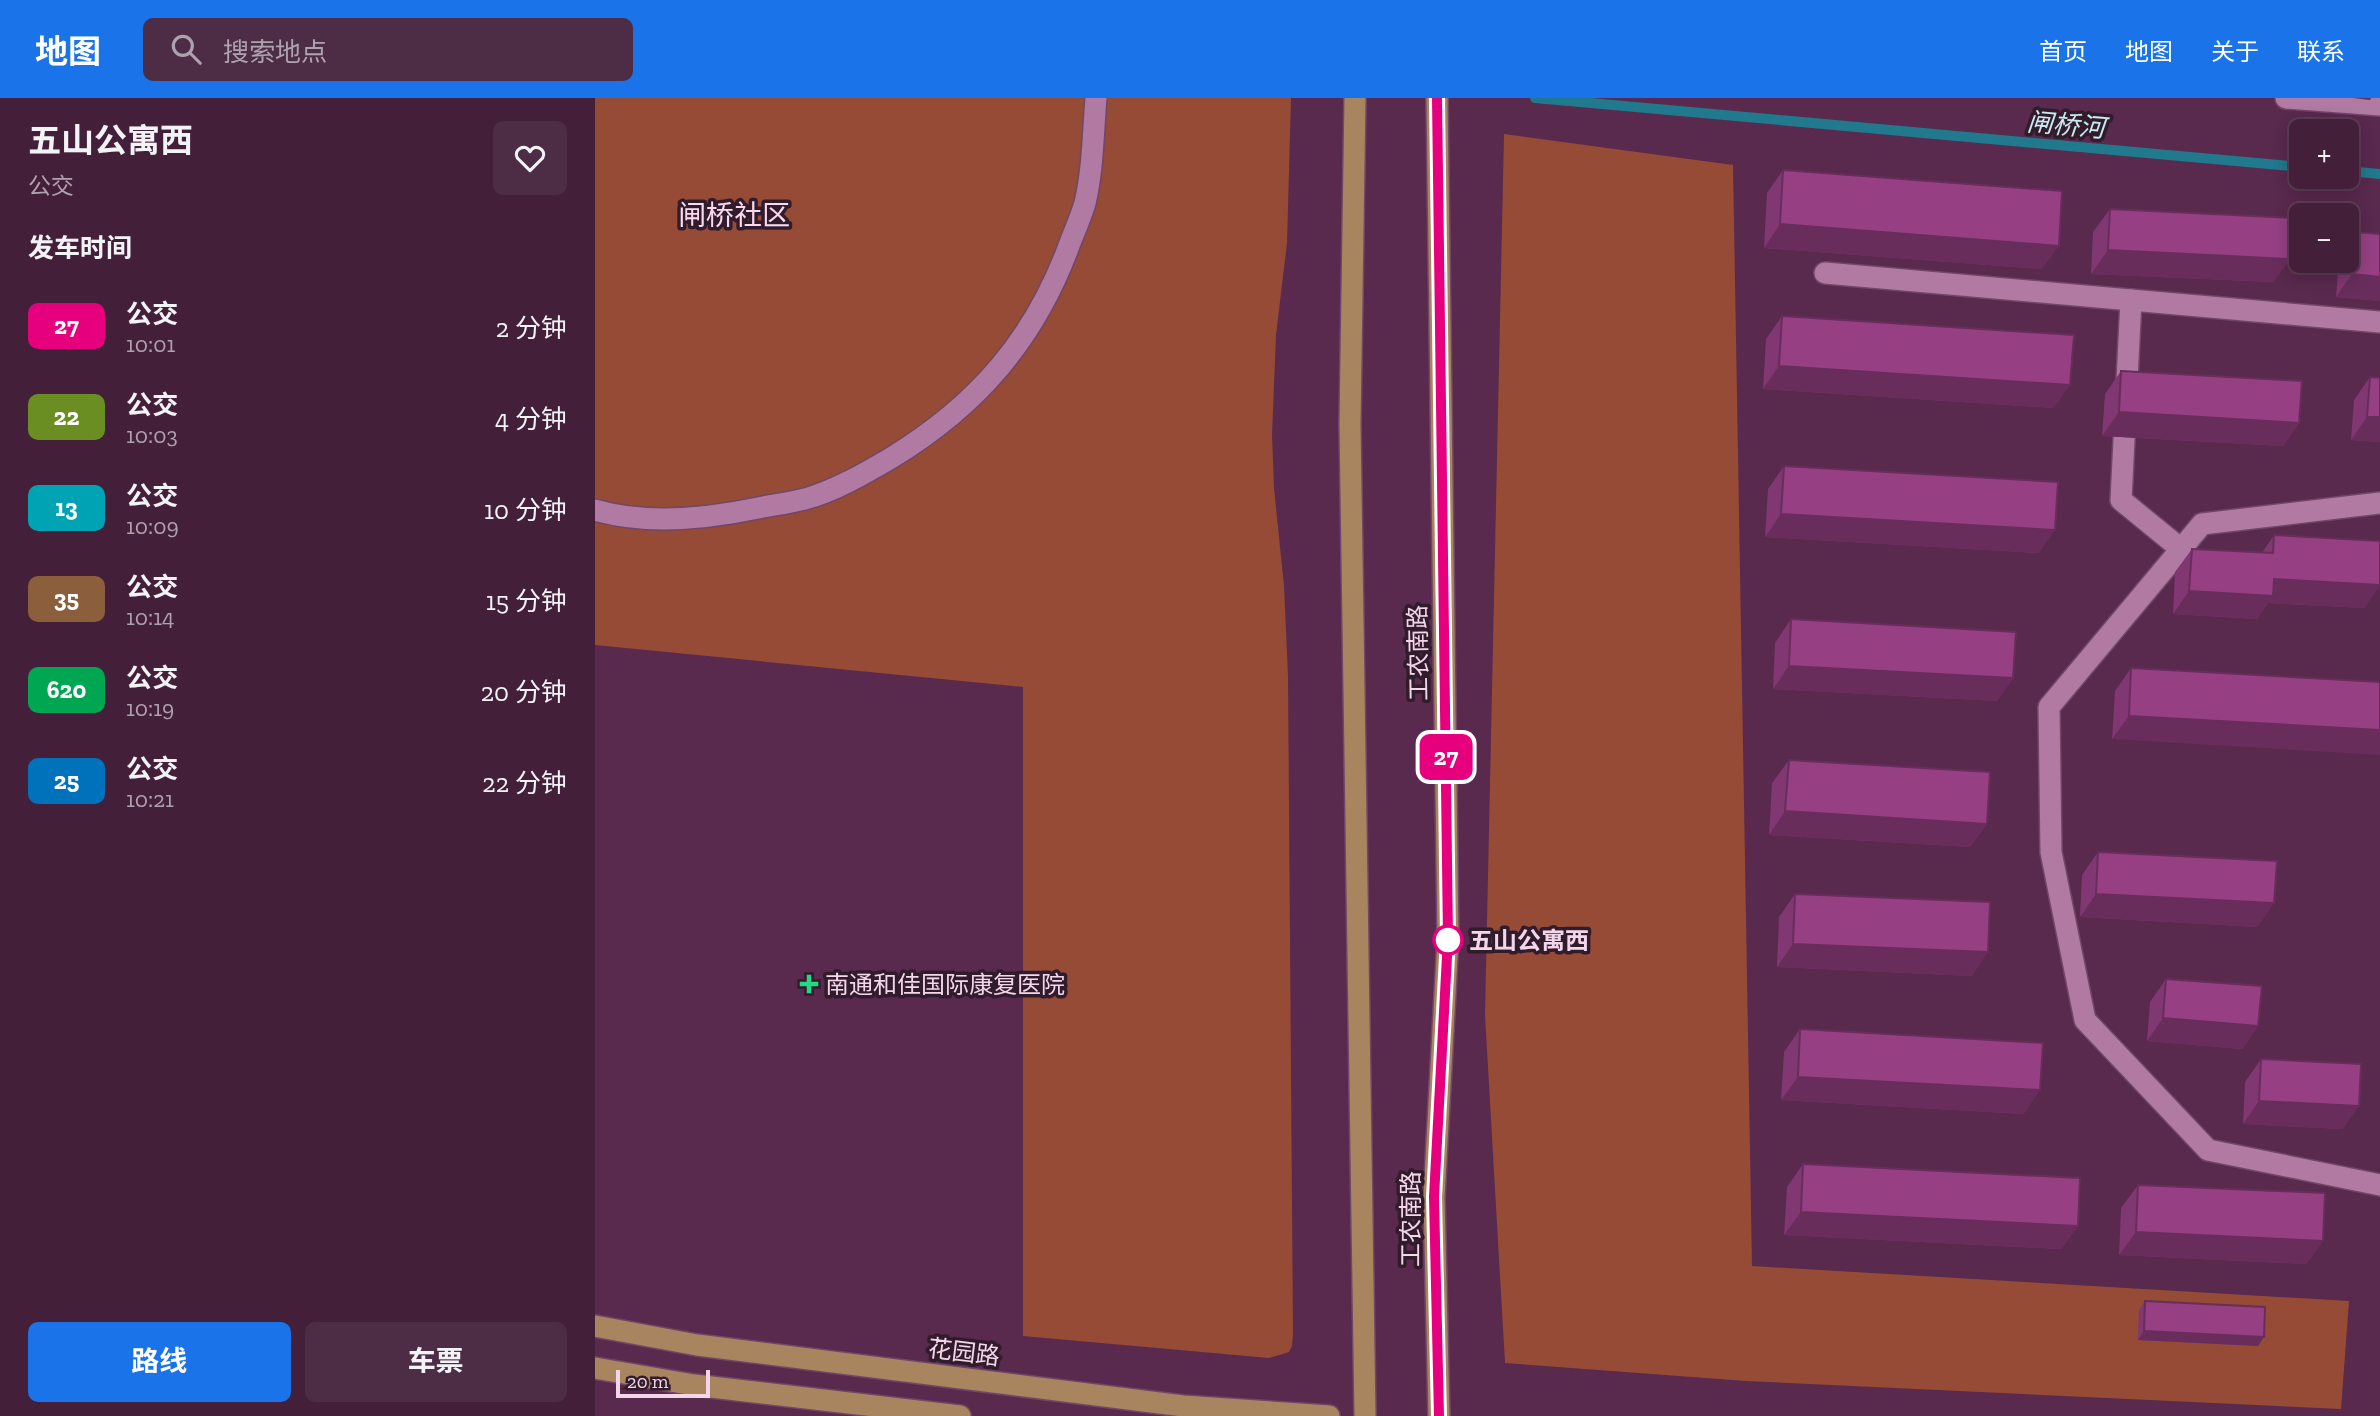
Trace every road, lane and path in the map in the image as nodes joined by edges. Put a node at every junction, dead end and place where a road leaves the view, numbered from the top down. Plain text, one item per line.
1 (1437, 98) edge
2 (2285, 98) edge
3 (1095, 100) edge
4 (1354, 102) edge
5 (2380, 105) edge
6 (1825, 274) dead end
7 (2131, 300) junction
8 (2380, 322) edge
9 (2380, 503) edge
10 (595, 510) edge
11 (2181, 549) junction
12 (2380, 1185) edge
13 (595, 1326) edge
14 (595, 1368) edge
15 (960, 1416) edge
16 (1328, 1416) edge
17 (1364, 1416) edge
18 (1440, 1416) edge

1 - 18 main road, 工农南路
2 - 5 street
3 - 10 street
4 - 17 main road, 工农南路
6 - 7 street
7 - 8 street
7 - 11 street
9 - 11 street
11 - 12 street
13 - 16 main road, 花园路
14 - 15 main road

